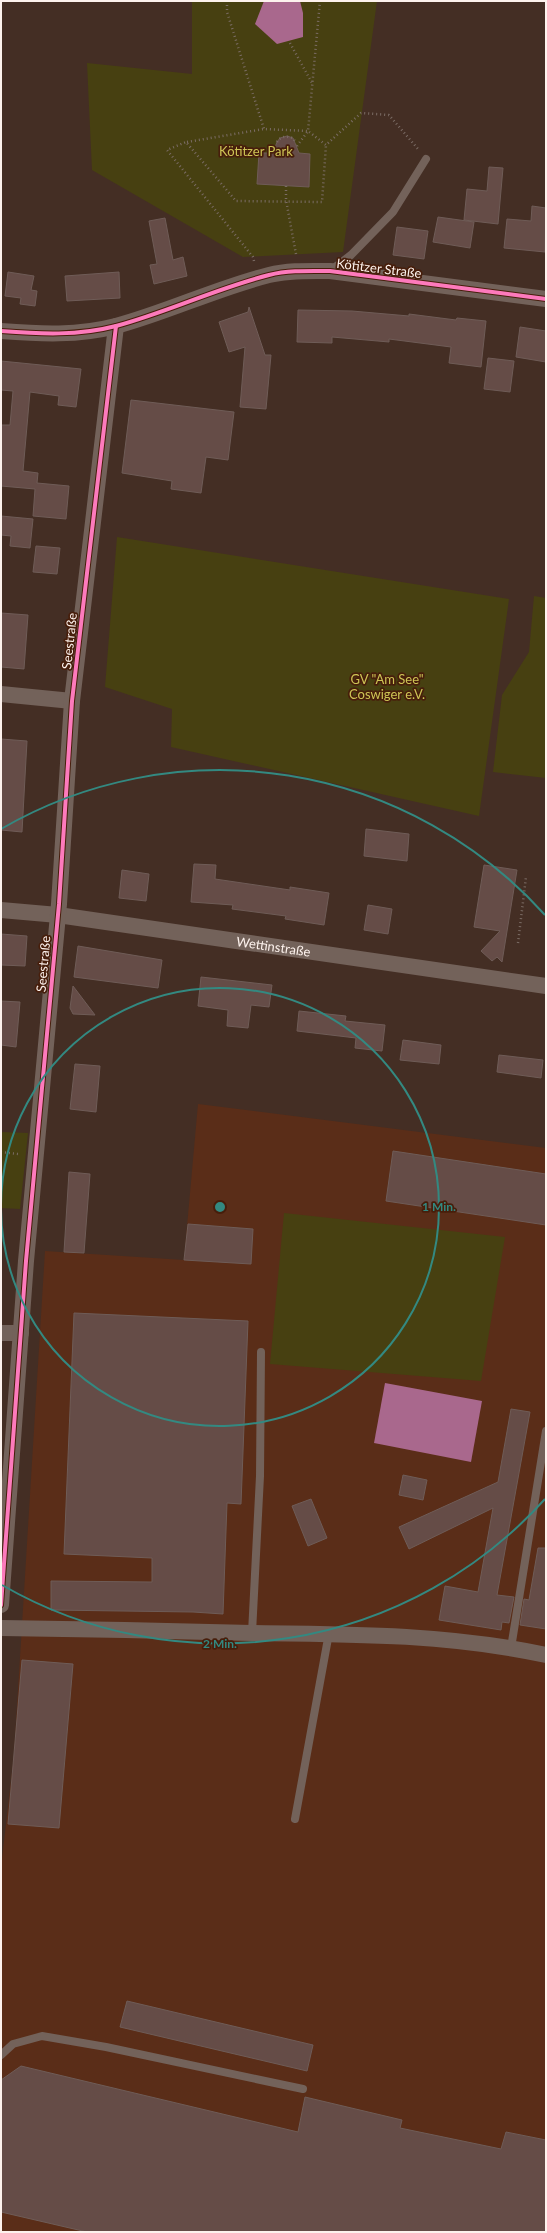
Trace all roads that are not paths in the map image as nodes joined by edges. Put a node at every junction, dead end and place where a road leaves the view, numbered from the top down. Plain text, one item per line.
1 (426, 159) road end
2 (330, 271) junction
3 (546, 299) edge
4 (116, 326) junction
5 (1, 331) edge
6 (1, 694) edge
7 (72, 701) junction
8 (1, 910) edge
9 (58, 914) junction
10 (546, 986) edge
11 (1, 1333) edge
12 (21, 1333) junction
13 (261, 1352) dead end
14 (546, 1431) edge
15 (1, 1605) edge
16 (1, 1628) edge
17 (252, 1632) junction
18 (329, 1633) junction
19 (511, 1648) junction
20 (546, 1656) edge
21 (295, 1819) dead end
22 (1, 2055) edge
23 (303, 2089) dead end

1 - 2 lane
2 - 3 street, Kötitzer Straße
2 - 4 street, Kötitzer Straße
4 - 5 street, Kötitzer Straße
4 - 7 street, Seestraße
6 - 7 street
7 - 9 street, Seestraße
8 - 9 street, Wettinstraße
9 - 10 street, Wettinstraße
9 - 12 street, Seestraße
11 - 12 street
12 - 15 street, Seestraße
13 - 17 lane
14 - 19 lane
16 - 17 street
17 - 18 street
18 - 19 street
18 - 21 lane
19 - 20 street
22 - 23 lane

